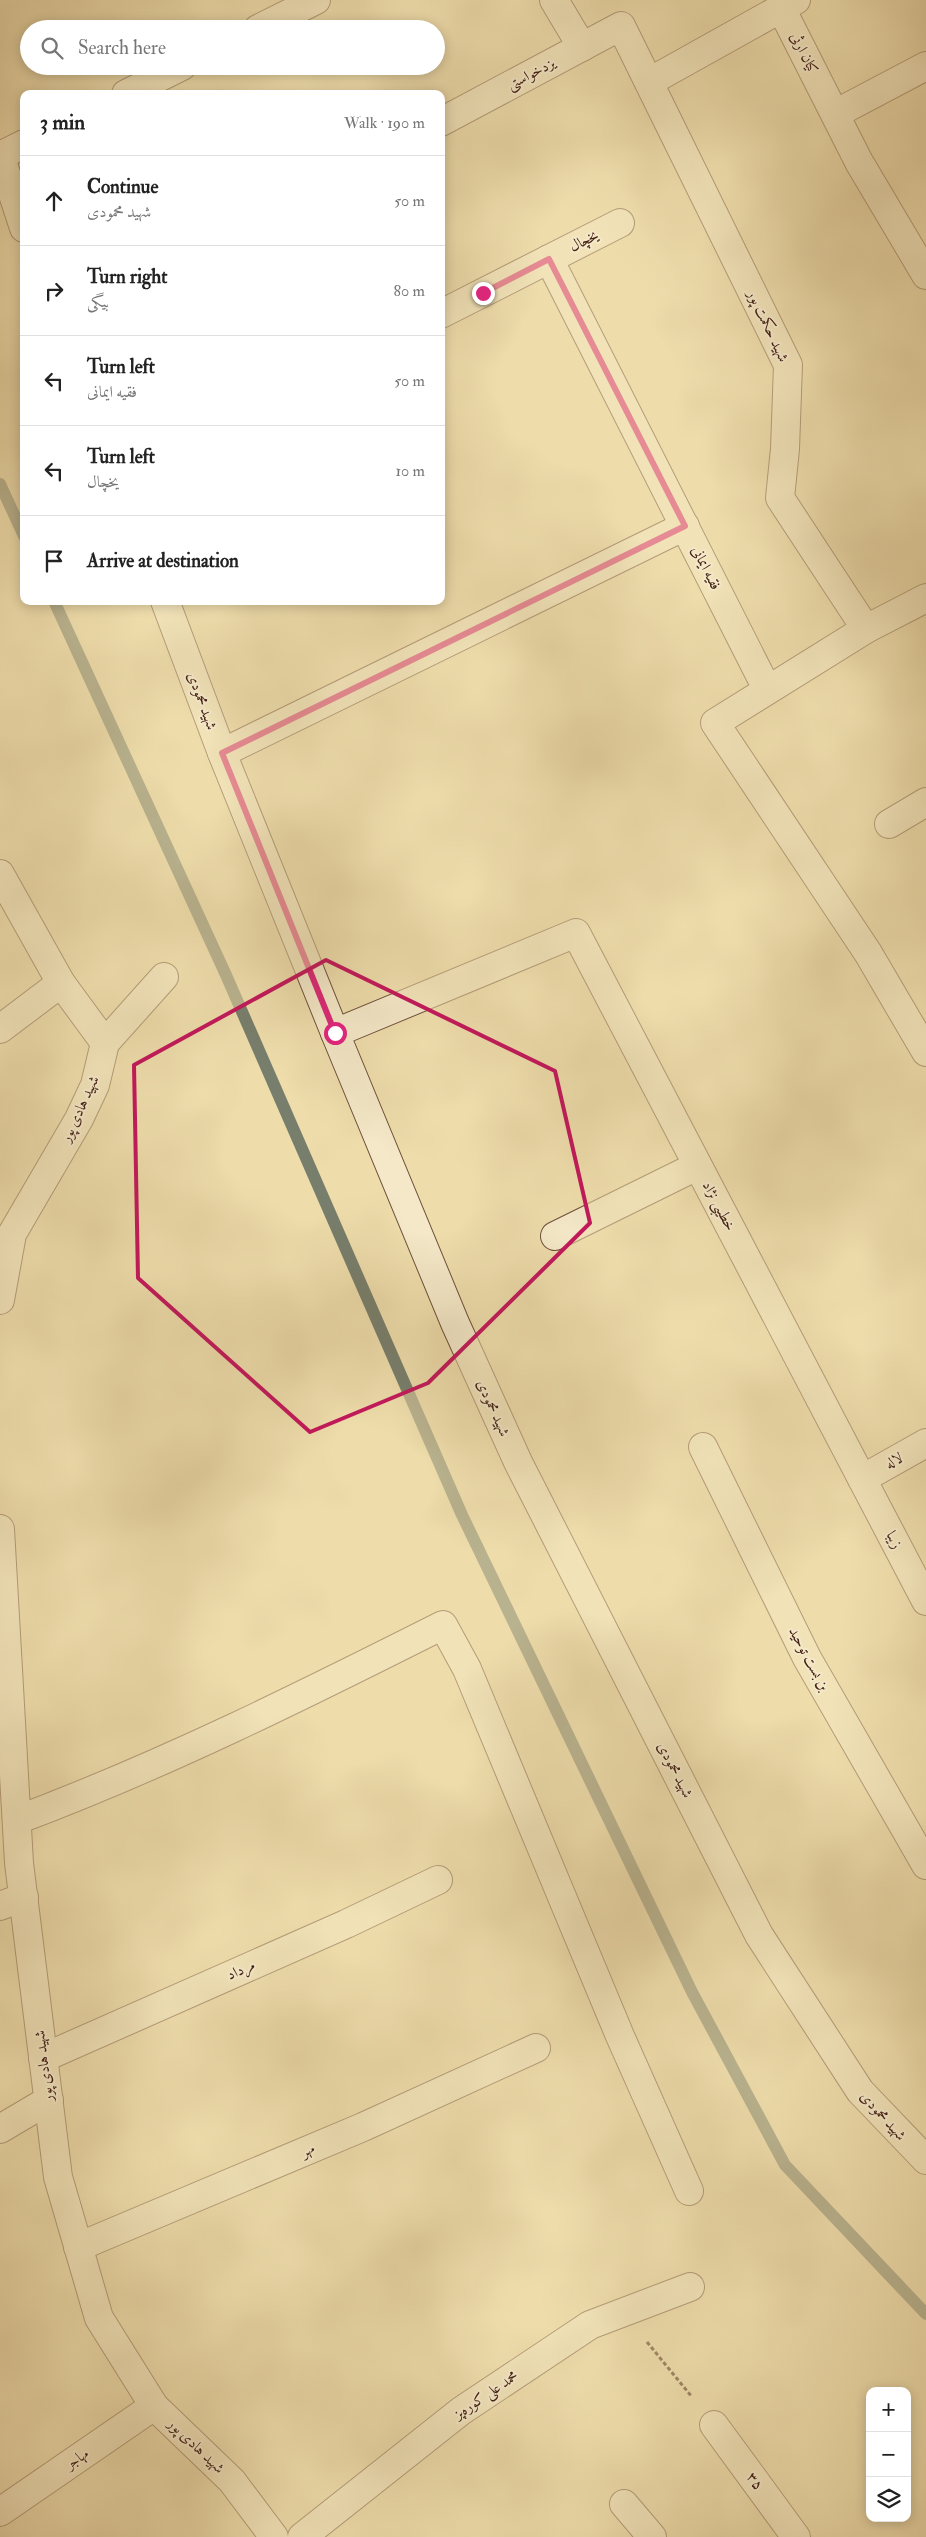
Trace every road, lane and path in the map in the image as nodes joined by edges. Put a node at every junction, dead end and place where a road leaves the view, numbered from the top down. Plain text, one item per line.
1 (316, 0) edge
2 (554, 0) edge
3 (788, 4) edge
4 (276, 20) edge
5 (621, 26) joint
6 (582, 47) junction
7 (926, 66) edge
8 (164, 75) edge
9 (649, 82) junction
10 (134, 90) edge
11 (835, 114) junction
12 (445, 120) edge
13 (20, 146) edge
14 (0, 155) edge
15 (20, 216) edge
16 (620, 223) dead end
17 (549, 259) junction
18 (926, 274) edge
19 (445, 312) edge
20 (685, 526) junction
21 (926, 598) edge
22 (166, 605) edge
23 (866, 629) junction
24 (767, 689) junction
25 (222, 753) junction
26 (926, 802) edge
27 (889, 824) dead end
28 (0, 874) edge
29 (164, 977) dead end
30 (61, 983) junction
31 (0, 1029) edge
32 (335, 1033) junction
33 (105, 1043) junction
34 (926, 1052) edge
35 (698, 1166) junction
36 (555, 1236) dead end
37 (0, 1300) edge
38 (926, 1443) edge
39 (703, 1447) dead end
40 (862, 1479) junction
41 (0, 1529) edge
42 (926, 1601) edge
43 (6, 1743) edge
44 (18, 1820) junction
45 (926, 1865) edge
46 (438, 1880) dead end
47 (12, 1901) edge
48 (536, 2048) dead end
49 (44, 2058) junction
50 (48, 2100) junction
51 (0, 2129) edge
52 (923, 2154) edge
53 (689, 2191) dead end
54 (78, 2247) junction
55 (690, 2287) dead end
56 (622, 2313) junction
57 (154, 2406) junction
58 (714, 2425) joint
59 (624, 2504) dead end
60 (0, 2512) edge
61 (274, 2537) edge
62 (302, 2537) edge
63 (652, 2537) edge
64 (796, 2537) edge

1 - 4 street
2 - 6 street
3 - 9 street, کیان ارثی
3 - 11 street, کیان ارثی
5 - 6 street, یزدخواستی
5 - 9 street, شهید حکمت پور
6 - 12 street, یزدخواستی
7 - 11 street
8 - 10 street
9 - 23 street, شهید حکمت پور
11 - 18 street, کیان ارثی
13 - 14 street
14 - 15 street
16 - 17 street, یخچال
17 - 19 street, یخچال
17 - 20 street, فقیه ایمانی
20 - 24 street, فقیه ایمانی
20 - 25 street
21 - 23 street
22 - 25 street, شهید محمودی
23 - 24 street
24 - 34 street
25 - 32 street, شهید محمودی
26 - 27 street
28 - 30 street
29 - 33 street
30 - 31 street
30 - 33 street
32 - 35 street, خطیبی نژاد
32 - 52 street, شهید محمودی
33 - 37 street, شهید هادی پور
35 - 36 street
35 - 40 street, خطیبی نژاد
38 - 40 street, لاله
39 - 45 street, بن بست توحید
40 - 42 street, زیبا
41 - 43 street, شهید هادی پور
43 - 44 street, شهید هادی پور
44 - 47 street, شهید هادی پور
44 - 53 street
46 - 49 street, مرداد
47 - 49 street, شهید هادی پور
48 - 54 street, مهر
49 - 50 street, شهید هادی پور
50 - 51 street
50 - 54 street, شهید هادی پور
54 - 57 street, شهید هادی پور
55 - 56 street, محمد علی کوره‌پز
56 - 58 path
56 - 62 street, محمد علی کوره‌پز
57 - 60 street, مهاجر
57 - 61 street, شهید هادی پور
58 - 64 street, ۳۵
59 - 63 street

